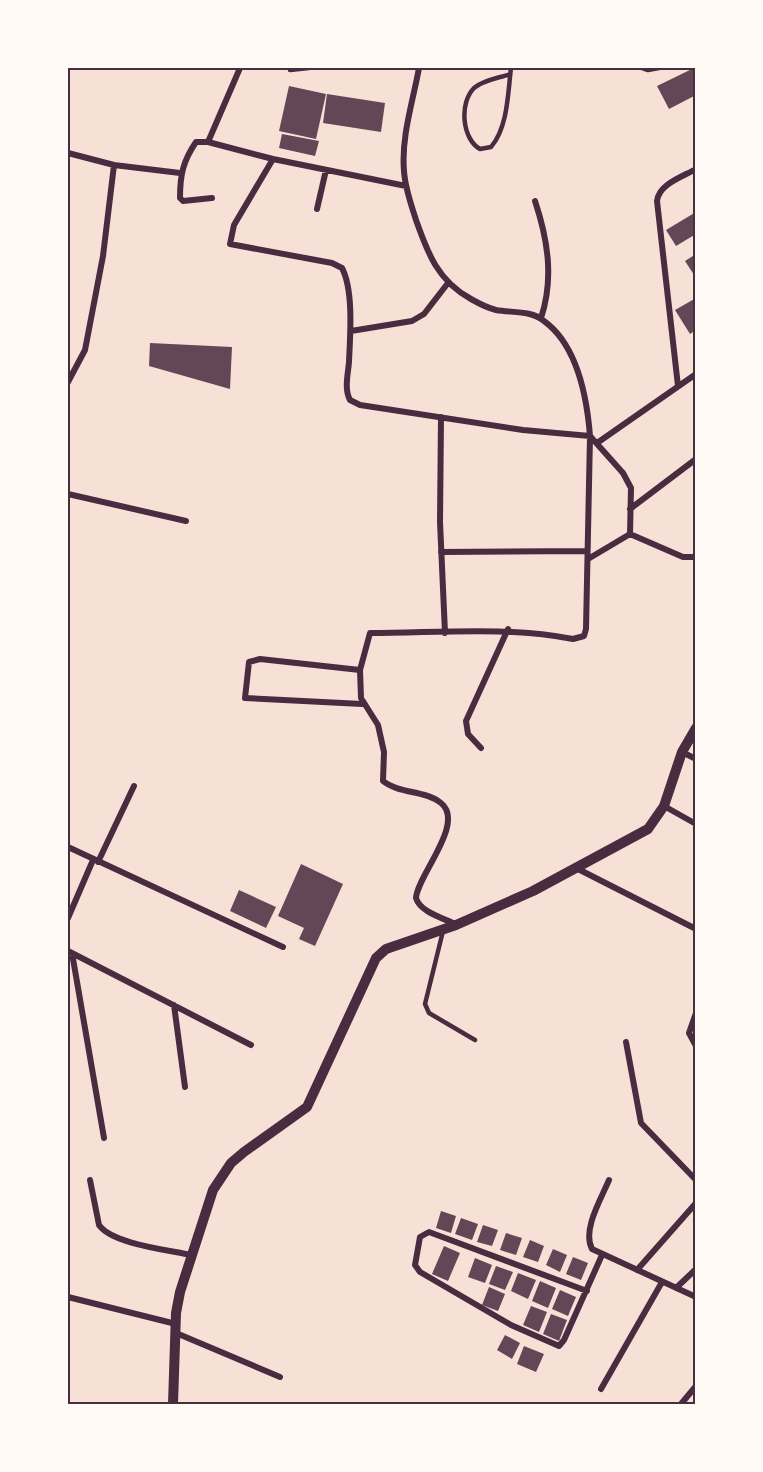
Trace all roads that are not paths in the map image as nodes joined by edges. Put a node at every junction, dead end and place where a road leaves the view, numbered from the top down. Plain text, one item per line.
1 (240, 68) edge
2 (309, 68) edge
3 (419, 68) edge
4 (511, 68) edge
5 (642, 68) edge
6 (659, 68) edge
7 (290, 70) dead end
8 (510, 74) junction
9 (208, 142) junction
10 (68, 153) edge
11 (273, 159) junction
12 (114, 165) junction
13 (696, 169) edge
14 (326, 170) junction
15 (180, 173) junction
16 (406, 186) junction
17 (212, 198) dead end
18 (535, 201) dead end
19 (317, 209) dead end
20 (448, 284) junction
21 (541, 318) junction
22 (351, 331) junction
23 (696, 374) edge
24 (68, 382) edge
25 (678, 386) junction
26 (441, 417) junction
27 (590, 436) junction
28 (597, 443) junction
29 (696, 459) edge
30 (68, 494) edge
31 (630, 508) junction
32 (186, 521) dead end
33 (630, 534) junction
34 (587, 551) junction
35 (441, 552) junction
36 (696, 558) edge
37 (588, 559) junction
38 (508, 629) junction
39 (445, 633) junction
40 (360, 670) junction
41 (362, 704) junction
42 (696, 728) edge
43 (481, 748) dead end
44 (682, 752) junction
45 (696, 759) edge
46 (134, 786) dead end
47 (663, 806) junction
48 (696, 824) edge
49 (68, 847) edge
50 (95, 861) junction
51 (578, 869) junction
52 (68, 918) edge
53 (456, 925) junction
54 (696, 929) edge
55 (443, 930) junction
56 (283, 947) dead end
57 (70, 952) edge
58 (174, 1005) junction
59 (696, 1013) edge
60 (475, 1040) dead end
61 (626, 1042) dead end
62 (250, 1045) dead end
63 (696, 1046) edge
64 (185, 1087) dead end
65 (105, 1137) dead end
66 (90, 1179) dead end
67 (609, 1180) dead end
68 (696, 1180) edge
69 (696, 1203) edge
70 (191, 1255) junction
71 (602, 1255) junction
72 (696, 1269) edge
73 (637, 1270) junction
74 (662, 1282) junction
75 (676, 1288) junction
76 (586, 1291) junction
77 (68, 1297) edge
78 (696, 1297) edge
79 (176, 1328) junction
80 (280, 1377) dead end
81 (696, 1386) edge
82 (601, 1389) dead end
83 (172, 1404) edge
84 (681, 1404) edge

1 - 9 street
2 - 7 lane
3 - 16 street
4 - 8 lane
5 - 6 lane
8 - 8 lane
9 - 11 street
9 - 15 street
10 - 12 street
11 - 14 street
11 - 22 street
12 - 15 street
12 - 24 street
13 - 25 street
14 - 16 street
14 - 19 street
15 - 17 street
16 - 20 street
18 - 21 street
20 - 21 street
20 - 22 street
21 - 27 street
22 - 26 street
23 - 25 street
25 - 28 street
26 - 27 street
26 - 35 street
27 - 28 street
27 - 34 street
28 - 31 street
29 - 31 street
30 - 32 street
31 - 33 street
33 - 36 street
33 - 37 street
34 - 35 street
34 - 37 street
35 - 39 street
37 - 38 street
38 - 39 street
38 - 43 street
39 - 40 street
40 - 41 street
40 - 41 street
41 - 53 street
42 - 44 street
44 - 45 street
44 - 47 street
46 - 50 street
47 - 48 street
47 - 51 street
49 - 50 street
50 - 52 street
50 - 56 street
51 - 53 street
51 - 54 street
53 - 55 street
55 - 60 lane
55 - 70 street
57 - 58 street
57 - 65 street
58 - 62 street
58 - 64 street
59 - 63 street
61 - 68 street
66 - 70 street
67 - 71 street
69 - 73 street
70 - 79 street
71 - 73 street
71 - 76 street
72 - 75 street
73 - 74 street
74 - 75 street
74 - 82 street
75 - 78 street
76 - 76 street
77 - 79 street
79 - 80 street
79 - 83 street
81 - 84 street

